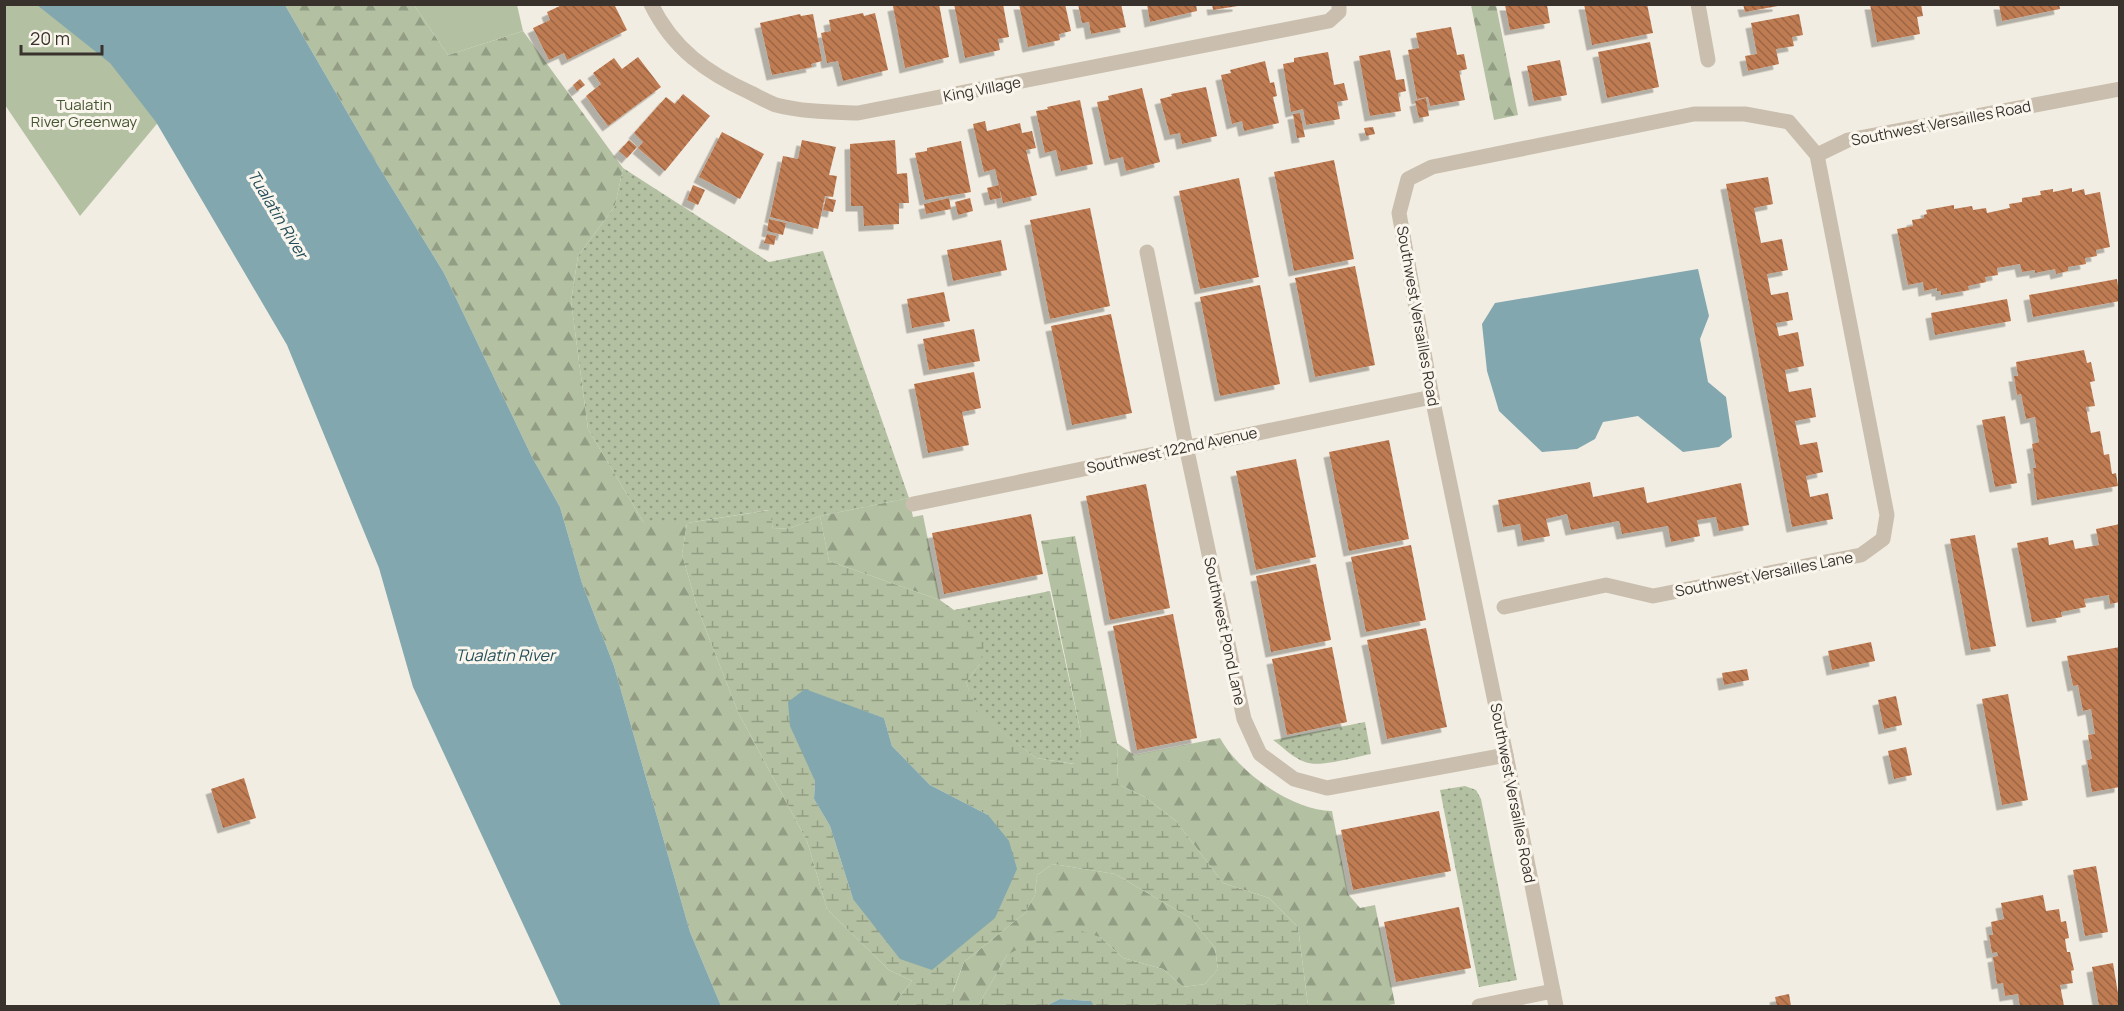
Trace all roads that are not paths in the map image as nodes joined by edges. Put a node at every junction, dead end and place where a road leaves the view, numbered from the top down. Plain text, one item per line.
1 (651, 4) edge
2 (1339, 4) edge
3 (1698, 4) edge
4 (1708, 60) dead end
5 (2120, 89) edge
6 (1817, 155) junction
7 (1148, 252) dead end
8 (1432, 397) junction
9 (1186, 446) junction
10 (913, 504) dead end
11 (1504, 607) dead end
12 (1506, 755) junction
13 (1554, 999) edge
14 (1479, 1006) edge

1 - 2 street, King Village
3 - 4 street
5 - 6 street, Southwest Versailles Road
6 - 8 street, Southwest Versailles Road
6 - 11 street, Southwest Versailles Lane
7 - 9 street, Southwest Pond Lane
8 - 9 street, Southwest 122nd Avenue
8 - 12 street, Southwest Versailles Road
9 - 10 street, Southwest 122nd Avenue
9 - 12 street, Southwest Pond Lane
12 - 13 street, Southwest Versailles Road
13 - 14 street

